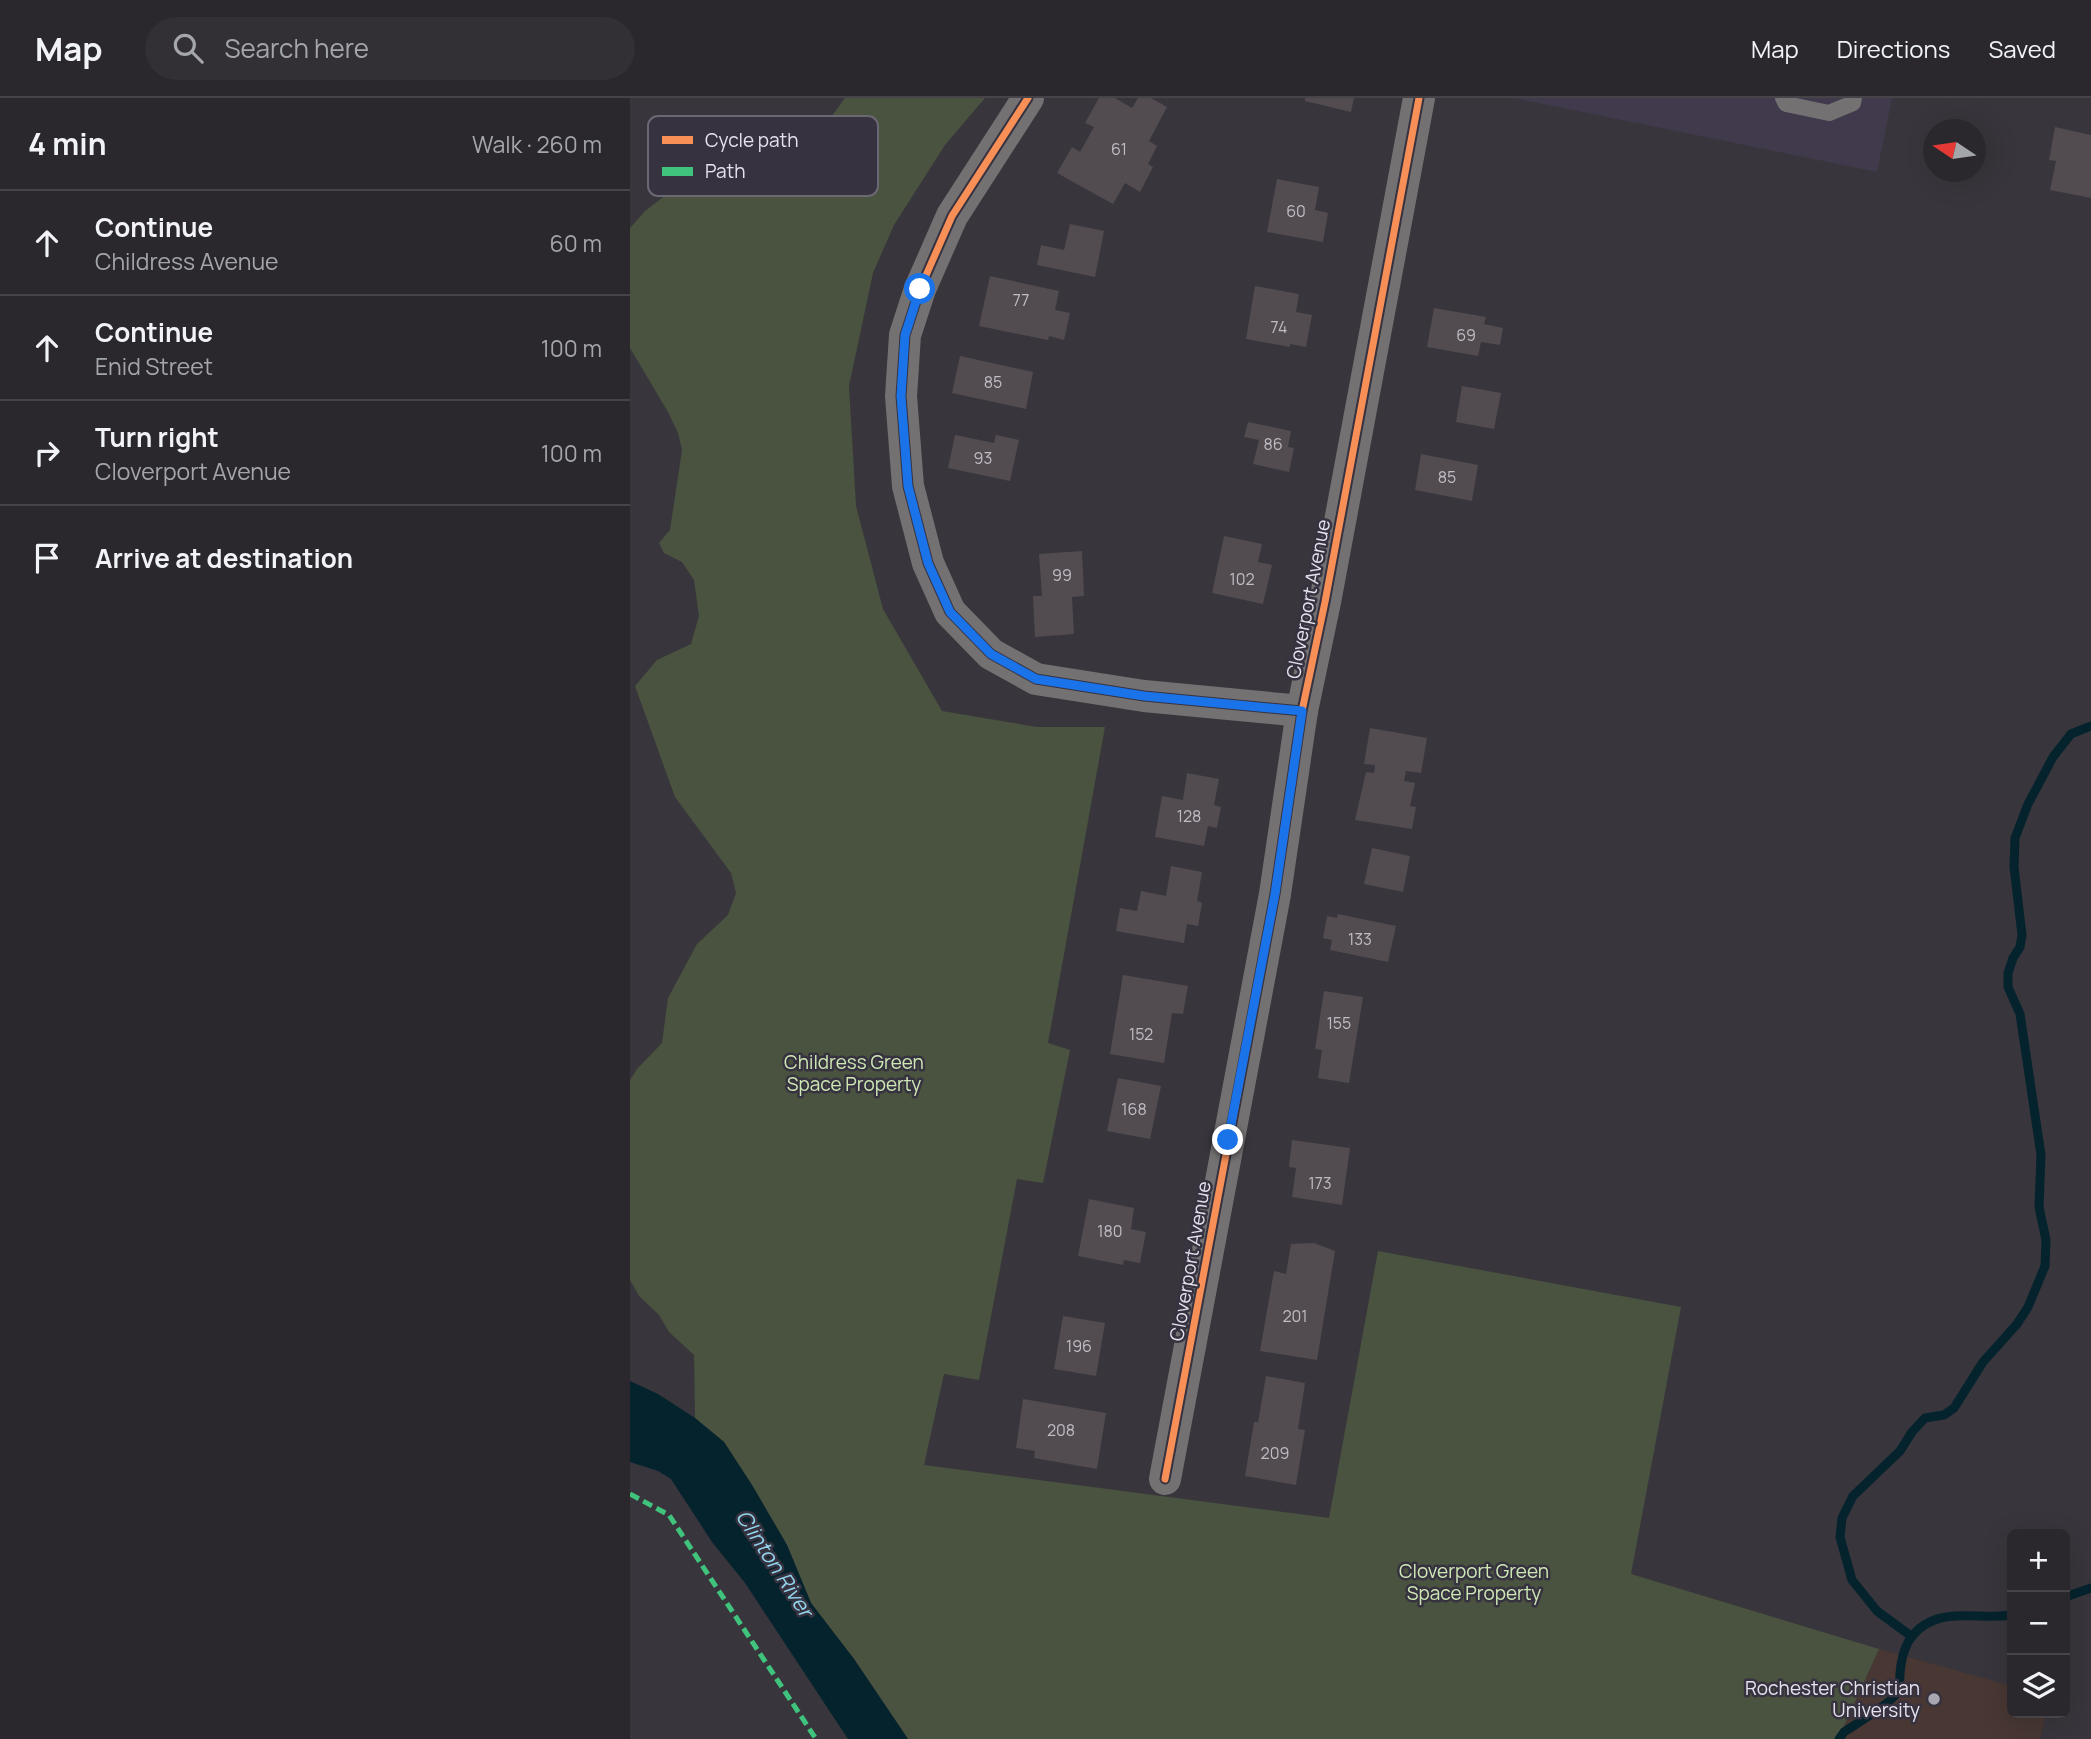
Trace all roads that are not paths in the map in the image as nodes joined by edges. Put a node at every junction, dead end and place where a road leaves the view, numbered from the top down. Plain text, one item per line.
1 (1028, 98) edge
2 (1419, 98) edge
3 (1783, 98) edge
4 (1854, 98) edge
5 (1302, 711) junction
6 (1165, 1479) dead end

1 - 5 street
2 - 5 street, Cloverport Avenue
3 - 4 lane
5 - 6 street, Cloverport Avenue

